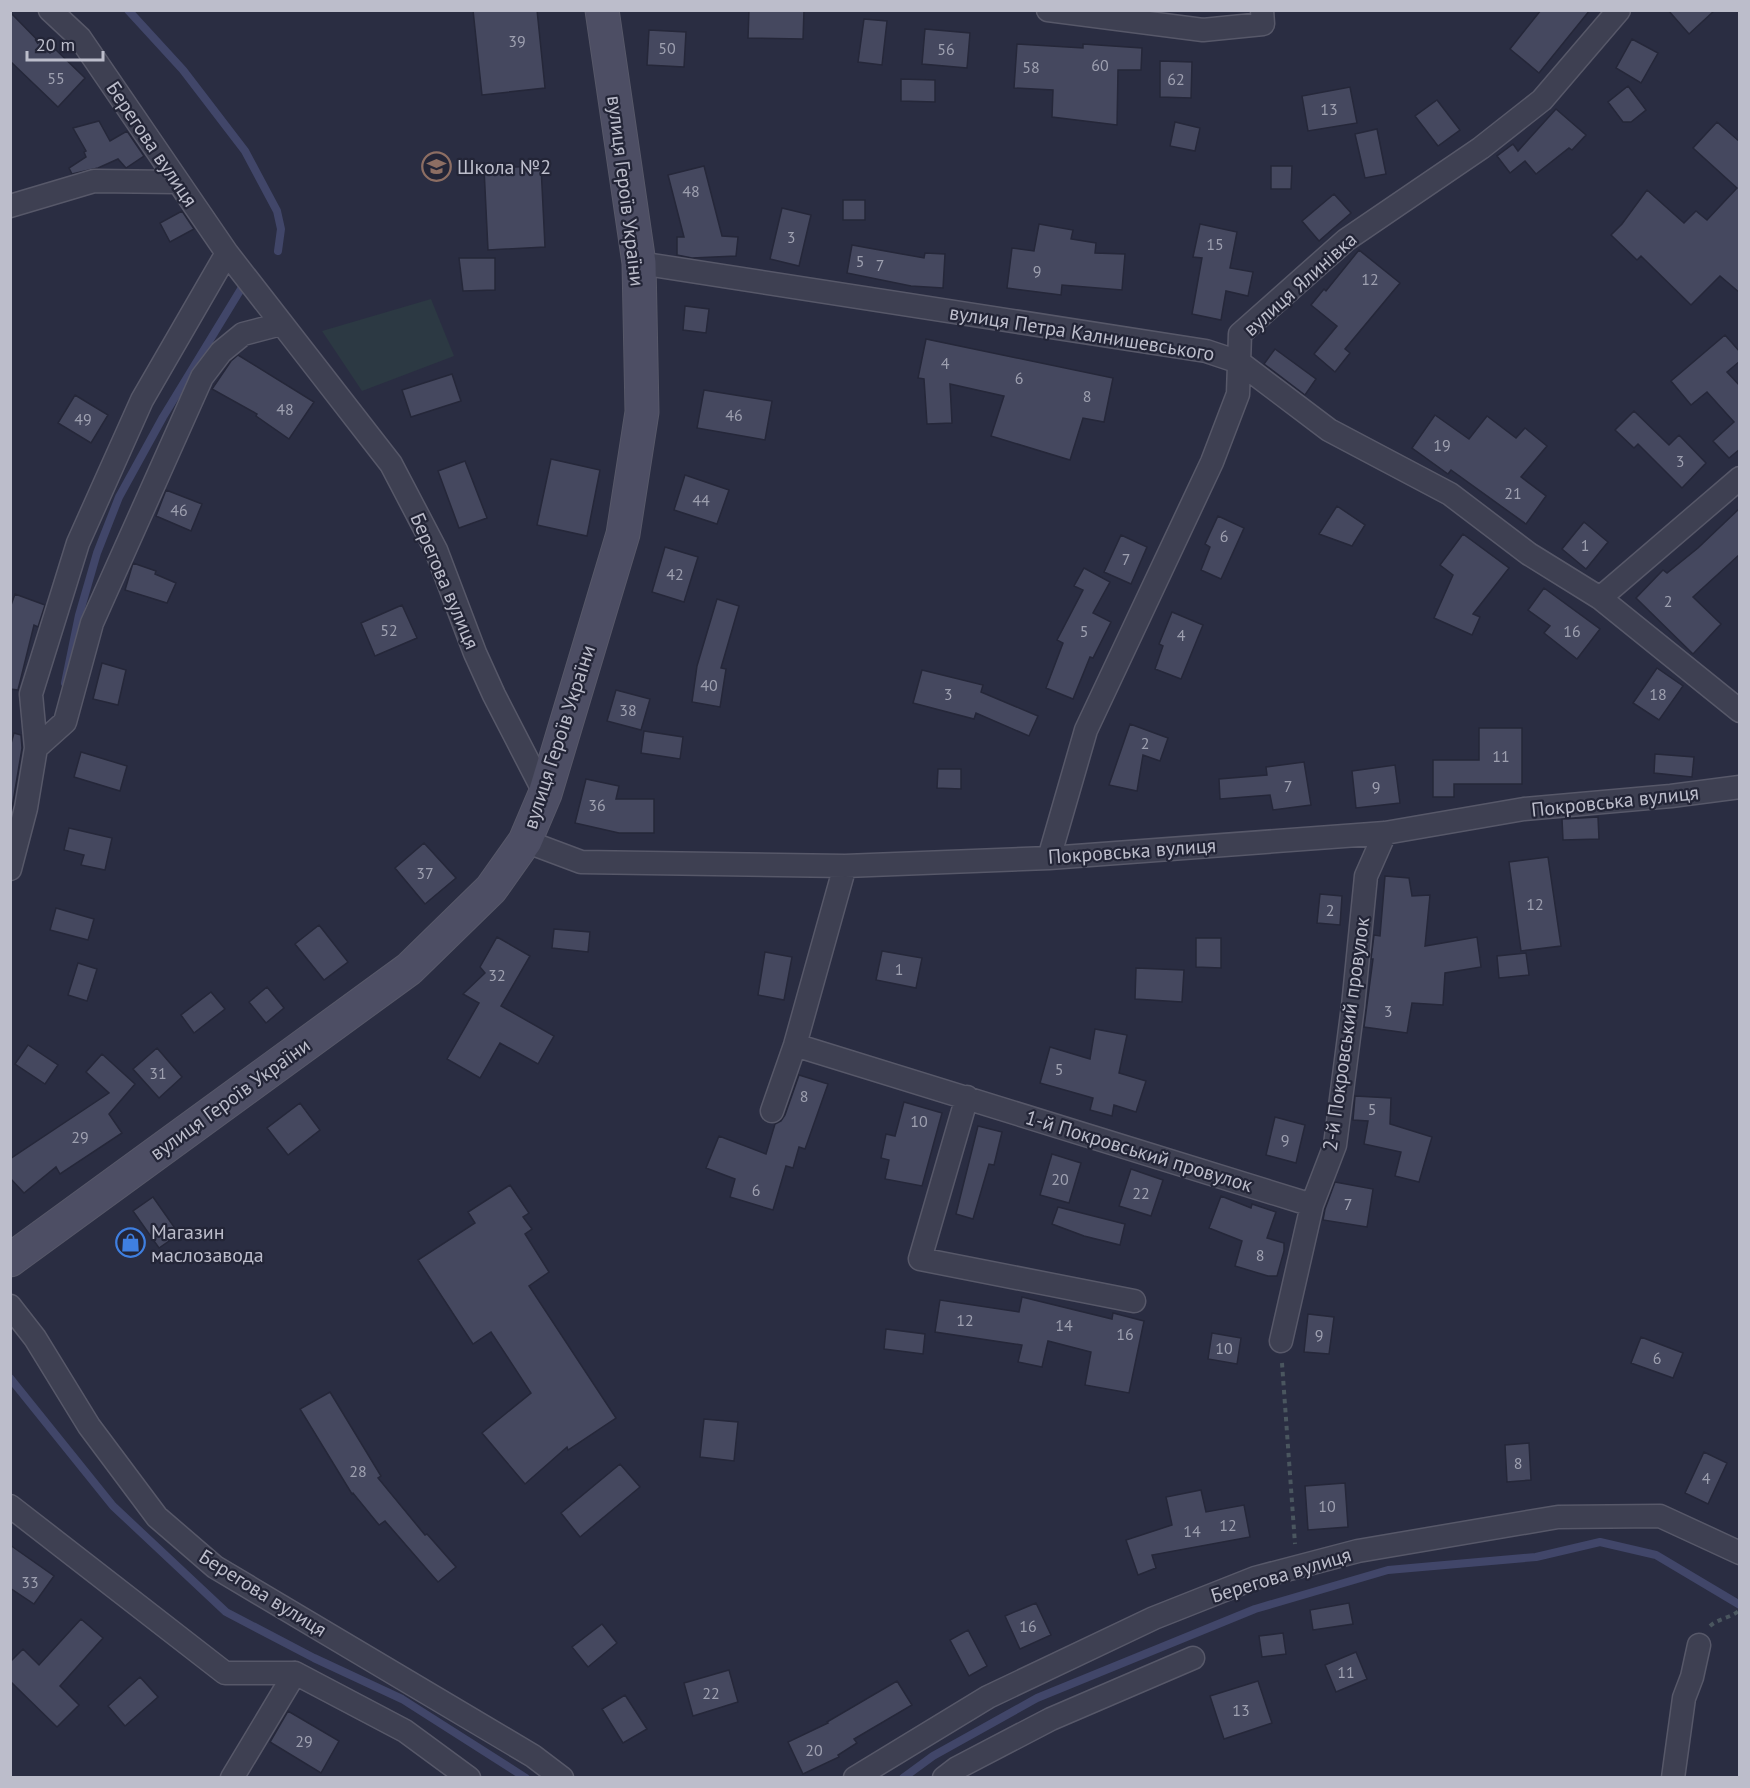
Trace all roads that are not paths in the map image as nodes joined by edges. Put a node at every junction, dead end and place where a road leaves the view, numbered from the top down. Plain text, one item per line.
1 (50, 10) edge
2 (602, 10) edge
3 (1048, 10) edge
4 (1262, 10) edge
5 (1620, 10) edge
6 (177, 182) junction
7 (10, 206) edge
8 (226, 253) junction
9 (639, 263) junction
10 (281, 324) junction
11 (1239, 362) junction
12 (1740, 478) edge
13 (1600, 598) junction
14 (1740, 711) edge
15 (36, 748) junction
16 (1740, 787) edge
17 (545, 794) junction
18 (1385, 833) junction
19 (525, 842) junction
20 (1049, 858) junction
21 (845, 866) junction
22 (10, 869) edge
23 (795, 1045) junction
24 (967, 1097) junction
25 (772, 1111) dead end
26 (1312, 1205) junction
27 (10, 1260) edge
28 (1134, 1301) dead end
29 (10, 1306) edge
30 (1281, 1341) road end
31 (10, 1506) edge
32 (1740, 1553) edge
33 (1699, 1645) dead end
34 (1193, 1658) dead end
35 (295, 1673) junction
36 (232, 1778) edge
37 (470, 1778) edge
38 (562, 1778) edge
39 (855, 1778) edge
40 (944, 1778) edge
41 (1673, 1778) edge

1 - 6 street, Берегова вулиця
2 - 9 main road, вулиця Героїв України
3 - 4 street
5 - 11 street, вулиця Ялинівка
6 - 7 street
6 - 8 street, Берегова вулиця
8 - 10 street, Берегова вулиця
8 - 15 street
9 - 11 street, вулиця Петра Калнишевського
9 - 17 main road, вулиця Героїв України
10 - 15 street
10 - 17 street, Берегова вулиця
11 - 13 street, вулиця Петра Калнишевського
11 - 20 street, вулиця Ялинівка
12 - 13 street
13 - 14 street, вулиця Петра Калнишевського
15 - 22 street
16 - 18 street, Покровська вулиця
17 - 19 main road, вулиця Героїв України
18 - 20 street, Покровська вулиця
18 - 26 street, 2-й Покровський провулок
19 - 21 street, Покровська вулиця
19 - 27 main road, вулиця Героїв України
20 - 21 street, Покровська вулиця
21 - 23 street
23 - 24 street, 1-й Покровський провулок
23 - 25 street
24 - 26 street, 1-й Покровський провулок
24 - 28 street
26 - 30 street, 2-й Покровський провулок
29 - 38 street, Берегова вулиця
31 - 35 street
32 - 39 street, Берегова вулиця
33 - 41 street
34 - 40 street
35 - 36 street
35 - 37 street

